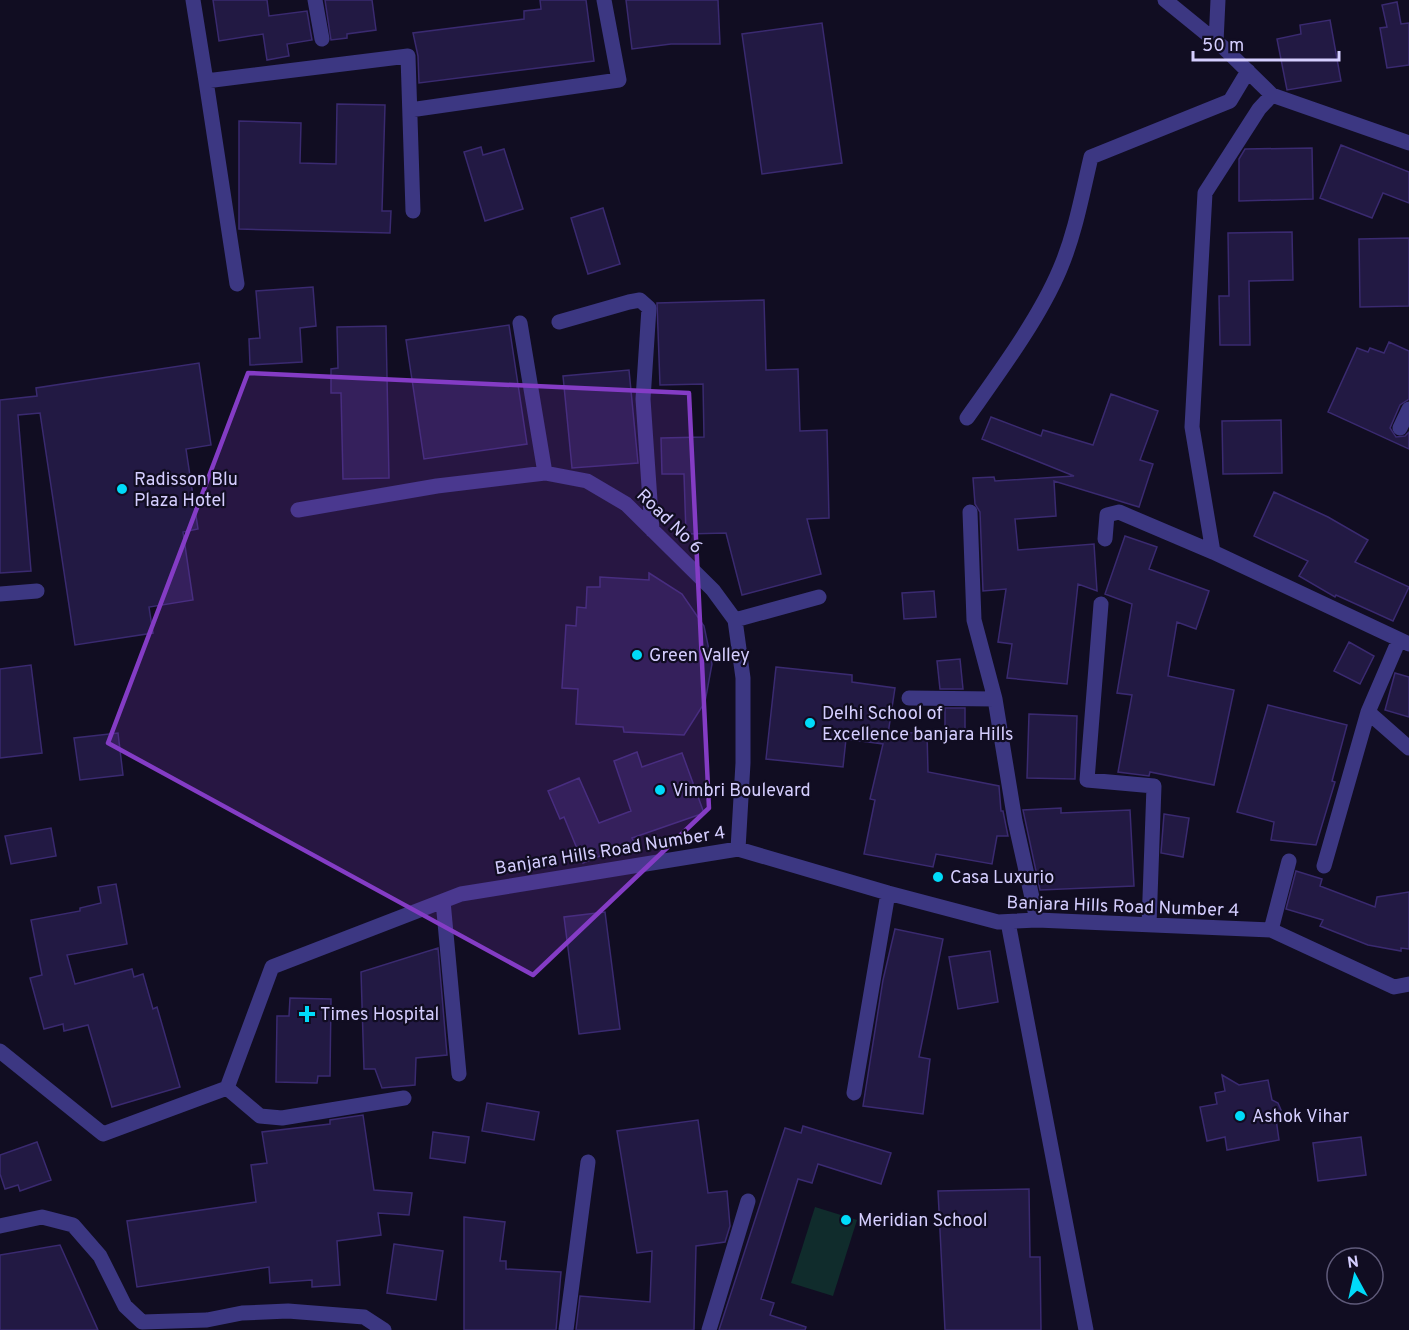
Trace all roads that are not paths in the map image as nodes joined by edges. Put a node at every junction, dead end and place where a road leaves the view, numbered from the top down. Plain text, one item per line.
1 (193, 0) edge
2 (315, 0) edge
3 (604, 0) edge
4 (1218, 0) edge
5 (1169, 1) edge
6 (322, 39) dead end
7 (1220, 45) junction
8 (1248, 71) junction
9 (207, 81) junction
10 (1272, 95) junction
11 (410, 110) junction
12 (1409, 143) edge
13 (412, 211) dead end
14 (237, 284) dead end
15 (559, 322) dead end
16 (520, 323) dead end
17 (1409, 409) edge
18 (967, 418) dead end
19 (1400, 428) dead end
20 (545, 473) junction
21 (298, 510) dead end
22 (970, 513) dead end
23 (652, 530) junction
24 (1105, 539) dead end
25 (1213, 552) junction
26 (37, 591) dead end
27 (0, 594) edge
28 (819, 597) dead end
29 (1101, 604) dead end
30 (735, 620) junction
31 (1404, 642) edge
32 (909, 698) dead end
33 (995, 699) junction
34 (1368, 712) junction
35 (1409, 748) edge
36 (738, 849) junction
37 (1289, 861) dead end
38 (1324, 866) dead end
39 (888, 893) junction
40 (443, 901) junction
41 (1037, 920) junction
42 (1008, 922) junction
43 (1149, 925) junction
44 (1271, 930) junction
45 (1409, 984) edge
46 (0, 1051) edge
47 (459, 1074) dead end
48 (227, 1088) junction
49 (854, 1093) dead end
50 (404, 1098) dead end
51 (588, 1162) dead end
52 (748, 1201) dead end
53 (0, 1226) edge
54 (139, 1326) edge
55 (384, 1330) edge
56 (566, 1330) edge
57 (709, 1330) edge
58 (1086, 1330) edge

1 - 9 street
2 - 6 street
3 - 11 street
4 - 7 street
5 - 7 street
7 - 8 street
8 - 10 street
8 - 18 street
9 - 11 street
9 - 14 street
10 - 12 street
10 - 25 street
11 - 13 street
15 - 23 street
16 - 20 street
17 - 19 street
20 - 21 street, Road No 6
20 - 23 street, Road No 6
22 - 33 street
23 - 30 street, Road No 6
24 - 25 street
25 - 31 street
26 - 27 street
28 - 30 street
29 - 43 street
30 - 36 street, Road No 6
31 - 34 street
32 - 33 street
33 - 41 street
34 - 35 street
34 - 38 street
36 - 39 street, Banjara Hills Road Number 4
36 - 40 street, Banjara Hills Road Number 4
37 - 44 street
39 - 42 street, Banjara Hills Road Number 4
39 - 49 street
40 - 47 street
40 - 48 street, Banjara Hills Road Number 4
41 - 42 street, Banjara Hills Road Number 4
41 - 43 street, Banjara Hills Road Number 4
42 - 58 street
43 - 44 street, Banjara Hills Road Number 4
44 - 45 street, Banjara Hills Road Number 4
46 - 48 street
48 - 50 street
51 - 56 street
52 - 57 street
53 - 54 street
54 - 55 street

